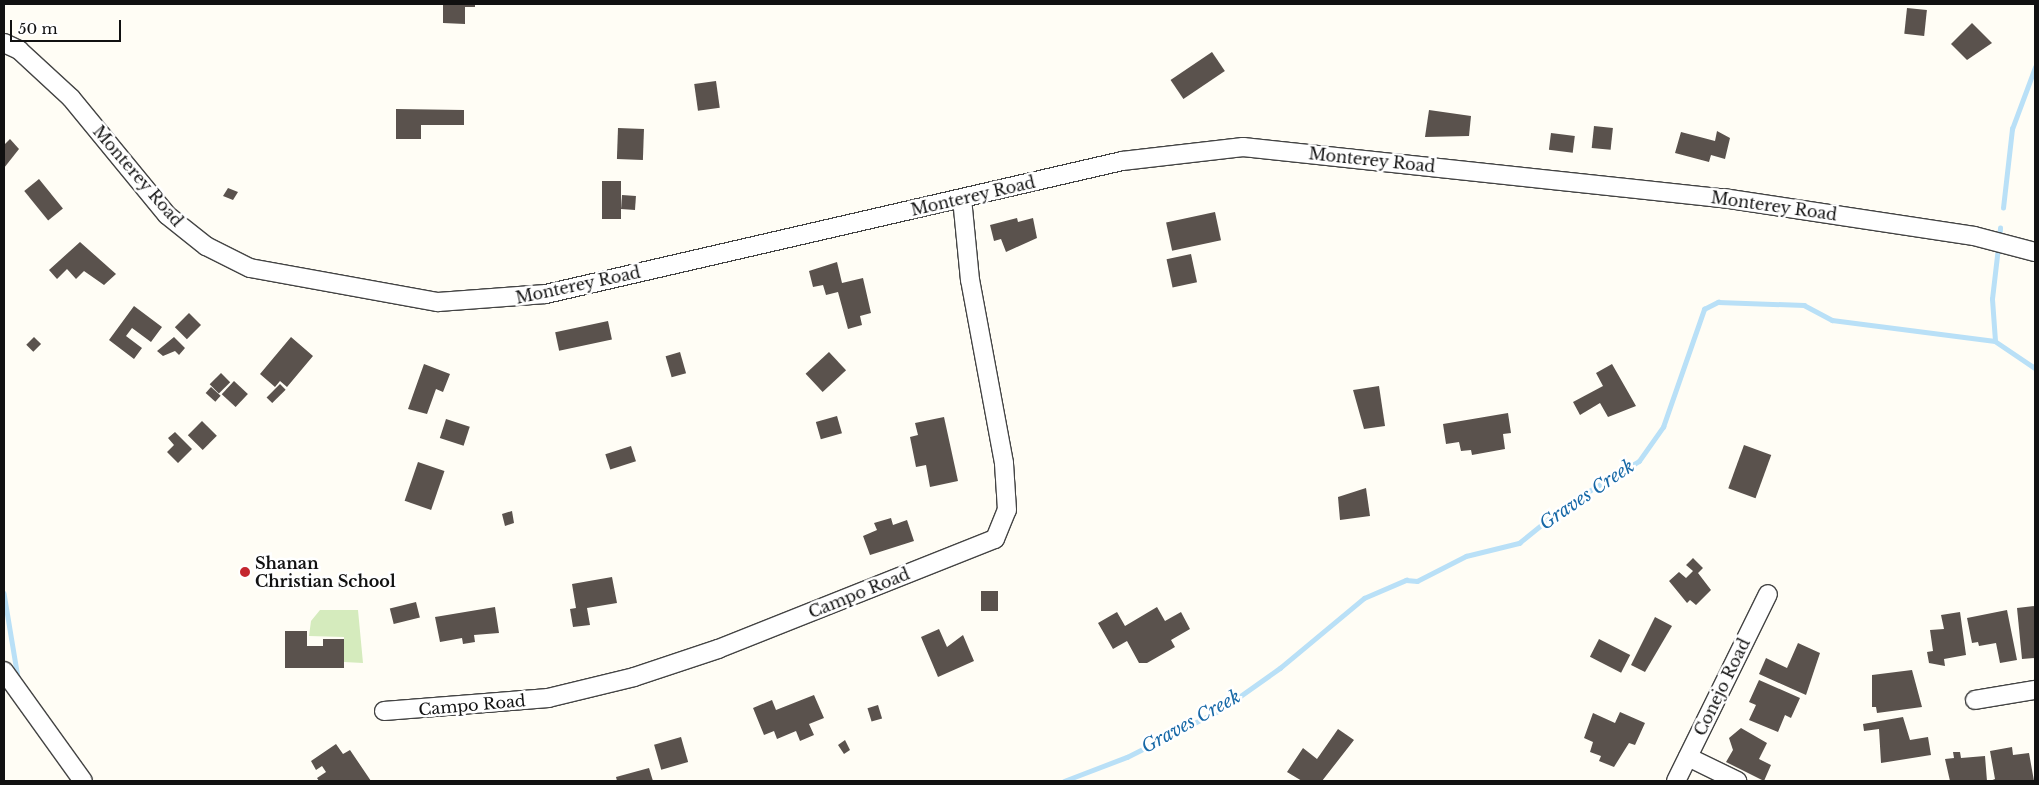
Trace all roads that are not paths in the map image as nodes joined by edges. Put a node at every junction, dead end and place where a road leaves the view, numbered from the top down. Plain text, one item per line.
1 (4, 43) edge
2 (962, 198) junction
3 (2035, 252) edge
4 (1768, 594) dead end
5 (4, 672) edge
6 (2035, 690) edge
7 (1975, 700) dead end
8 (384, 711) dead end
9 (1688, 757) junction
10 (83, 781) edge
11 (1676, 781) edge
12 (1737, 781) edge

1 - 2 street, Monterey Road
2 - 3 street, Monterey Road
2 - 8 street, Campo Road
4 - 9 street, Conejo Road
5 - 10 street
6 - 7 street
9 - 11 street, Conejo Road
9 - 12 street

